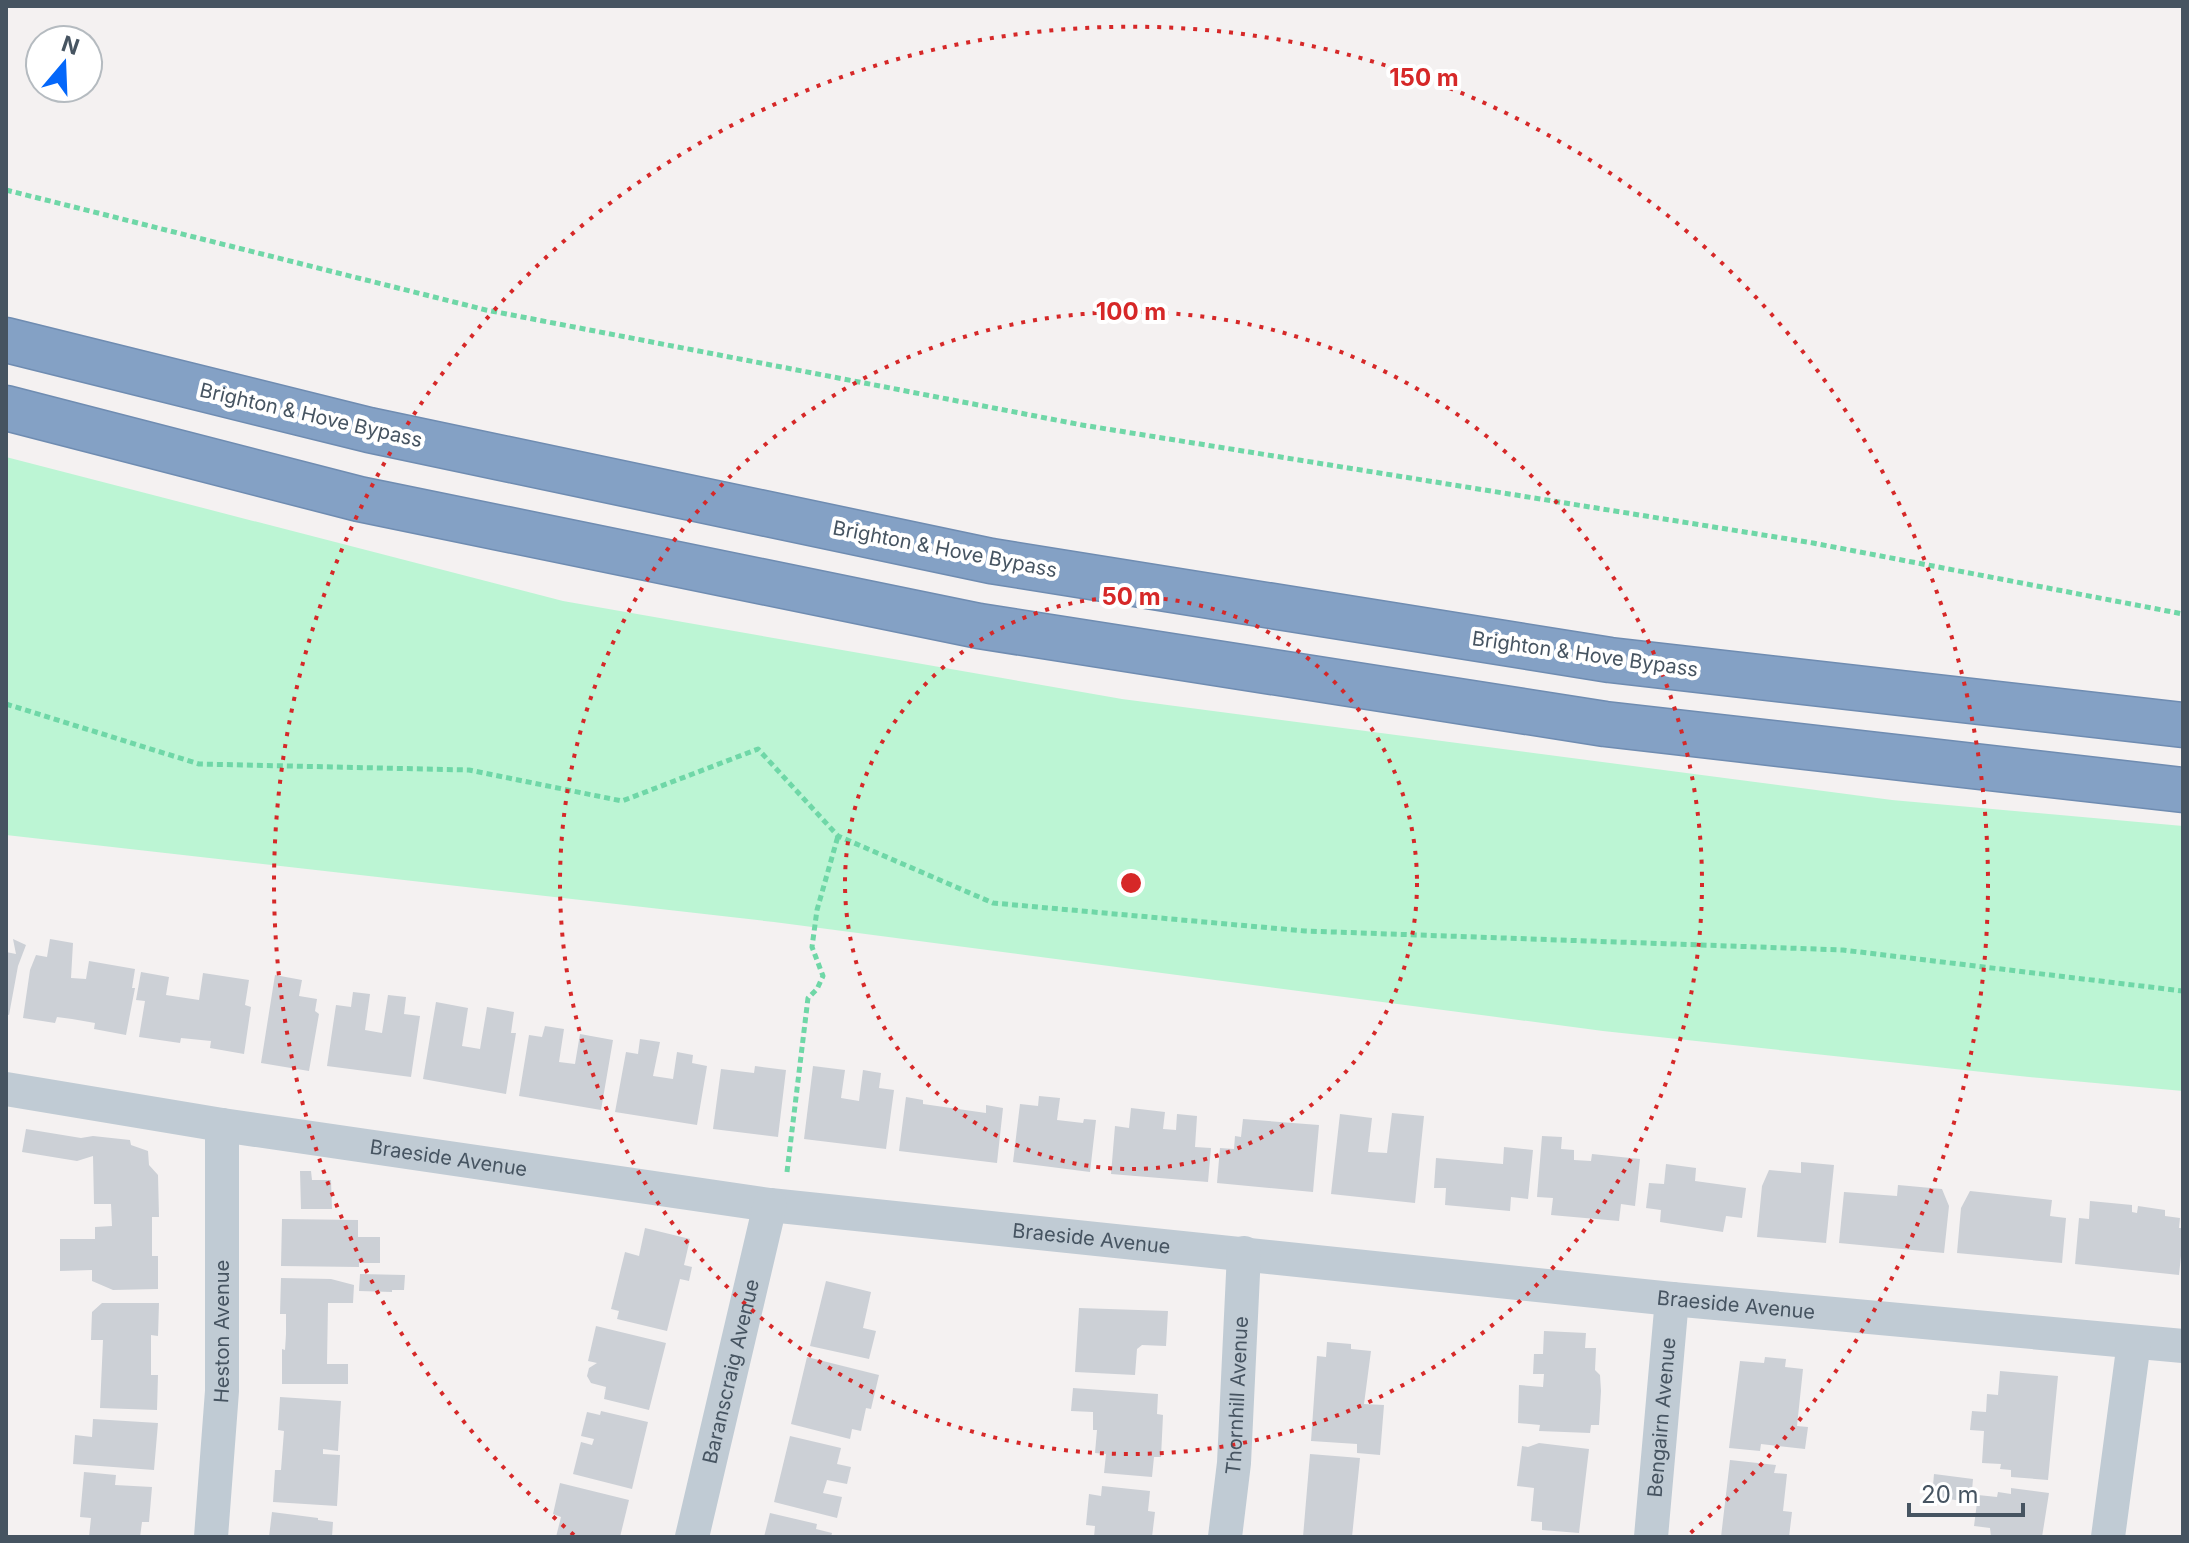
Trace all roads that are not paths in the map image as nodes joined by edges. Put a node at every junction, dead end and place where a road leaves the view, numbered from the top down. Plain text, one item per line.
1 (6, 340) edge
2 (6, 408) edge
3 (2183, 725) edge
4 (2183, 790) edge
5 (6, 1089) edge
6 (222, 1125) junction
7 (776, 1206) junction
8 (1244, 1253) junction
9 (1672, 1299) junction
10 (2134, 1342) junction
11 (2183, 1346) edge
12 (211, 1537) edge
13 (692, 1537) edge
14 (1225, 1537) edge
15 (1651, 1537) edge
16 (2108, 1537) edge

1 - 3 highway, Brighton & Hove Bypass
2 - 4 highway
5 - 6 street, Braeside Avenue
6 - 7 street, Braeside Avenue
6 - 12 street, Heston Avenue
7 - 8 street, Braeside Avenue
7 - 13 street, Baranscraig Avenue
8 - 9 street, Braeside Avenue
8 - 14 street, Thornhill Avenue
9 - 10 street, Braeside Avenue
9 - 15 street, Bengairn Avenue
10 - 11 street, Braeside Avenue
10 - 16 street

